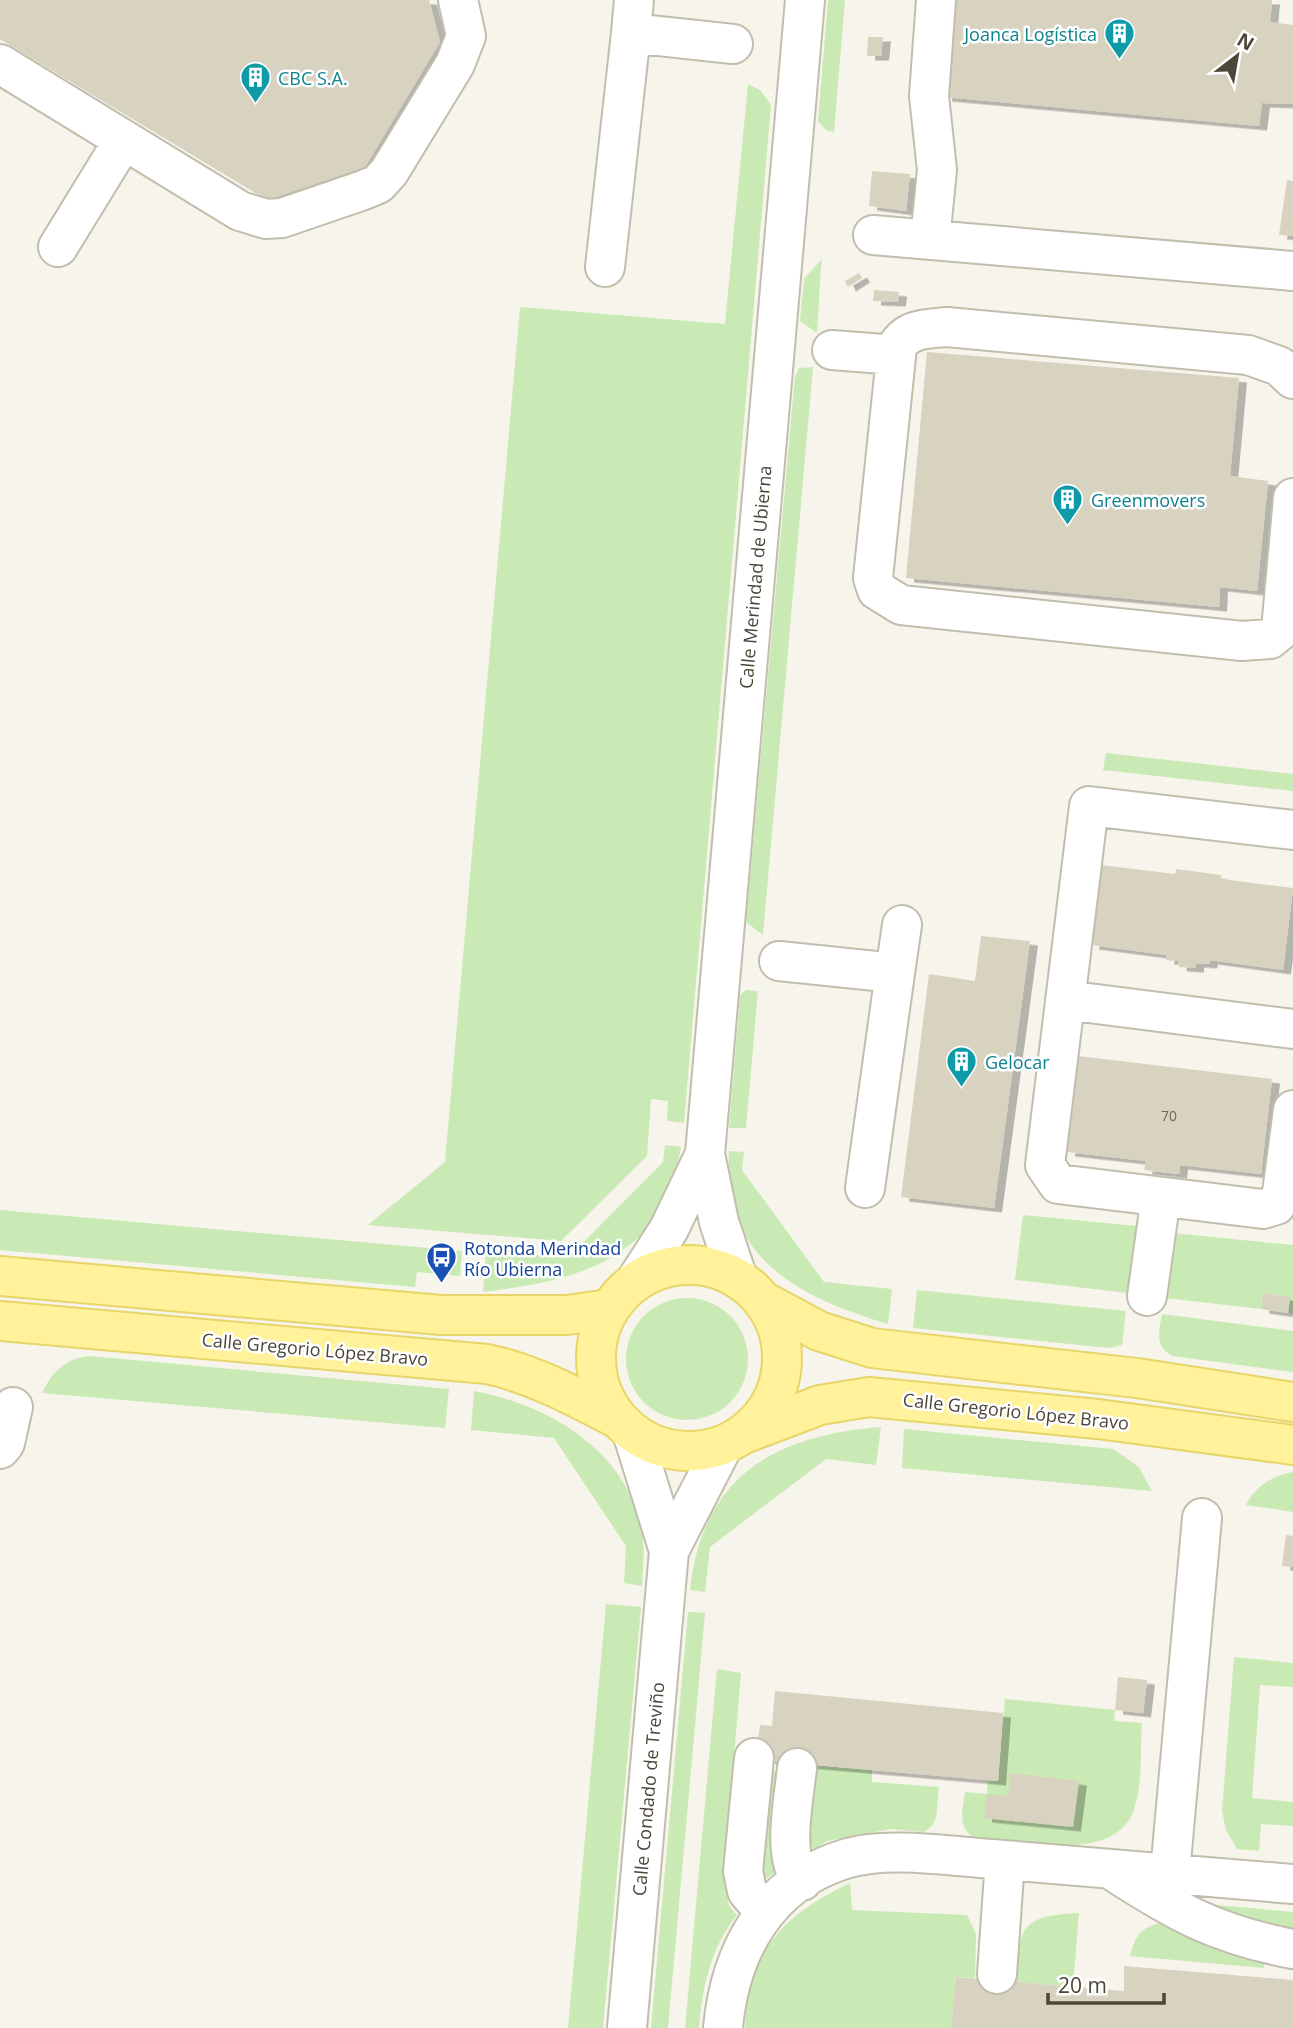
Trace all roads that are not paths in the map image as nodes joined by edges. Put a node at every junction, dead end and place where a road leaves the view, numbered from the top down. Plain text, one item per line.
1 (458, 0) edge
2 (805, 0) edge
3 (936, 0) edge
4 (633, 16) edge
5 (733, 44) dead end
6 (0, 64) edge
7 (123, 141) junction
8 (873, 235) dead end
9 (930, 240) junction
10 (58, 247) dead end
11 (605, 267) dead end
12 (1293, 271) edge
13 (832, 350) dead end
14 (896, 355) junction
15 (1293, 379) edge
16 (1293, 498) edge
17 (1293, 830) edge
18 (902, 925) dead end
19 (779, 961) dead end
20 (895, 973) junction
21 (1065, 1000) junction
22 (1293, 1030) edge
23 (1293, 1110) edge
24 (705, 1154) junction
25 (865, 1188) dead end
26 (1161, 1197) junction
27 (0, 1276) edge
28 (635, 1282) junction
29 (750, 1290) junction
30 (1147, 1296) dead end
31 (609, 1309) junction
32 (0, 1321) edge
33 (1293, 1402) edge
34 (13, 1408) dead end
35 (625, 1426) junction
36 (733, 1440) junction
37 (1293, 1445) edge
38 (0, 1449) edge
39 (1202, 1518) dead end
40 (669, 1551) junction
41 (754, 1758) dead end
42 (797, 1768) dead end
43 (1005, 1860) junction
44 (1108, 1868) junction
45 (1170, 1874) junction
46 (802, 1881) junction
47 (1293, 1884) edge
48 (765, 1912) junction
49 (1293, 1949) edge
50 (997, 1974) dead end
51 (626, 2028) edge
52 (723, 2028) edge

1 - 7 street
2 - 24 street, Calle Merindad de Ubierna
3 - 9 street
4 - 5 street
4 - 11 street
6 - 7 street
7 - 10 street
8 - 9 street
9 - 12 street
13 - 14 street
14 - 15 street
14 - 16 street
17 - 21 street
18 - 20 street
19 - 20 street
20 - 25 street
21 - 22 street
21 - 26 street
23 - 26 street
24 - 28 street, Calle Merindad de Ubierna
24 - 29 street, Calle Merindad de Ubierna
26 - 30 street
27 - 31 main road
28 - 29 main road
28 - 31 main road
29 - 33 main road
29 - 36 main road
31 - 35 main road
32 - 35 main road, Calle Gregorio López Bravo
34 - 38 street
35 - 36 main road
35 - 40 street, Calle Condado de Treviño
36 - 37 main road, Calle Gregorio López Bravo
36 - 40 street, Calle Condado de Treviño
39 - 45 street
40 - 51 street, Calle Condado de Treviño
41 - 48 street
42 - 46 street
43 - 44 street
43 - 46 street
43 - 50 street
44 - 45 street
44 - 49 street
45 - 47 street
46 - 48 street
48 - 52 street

